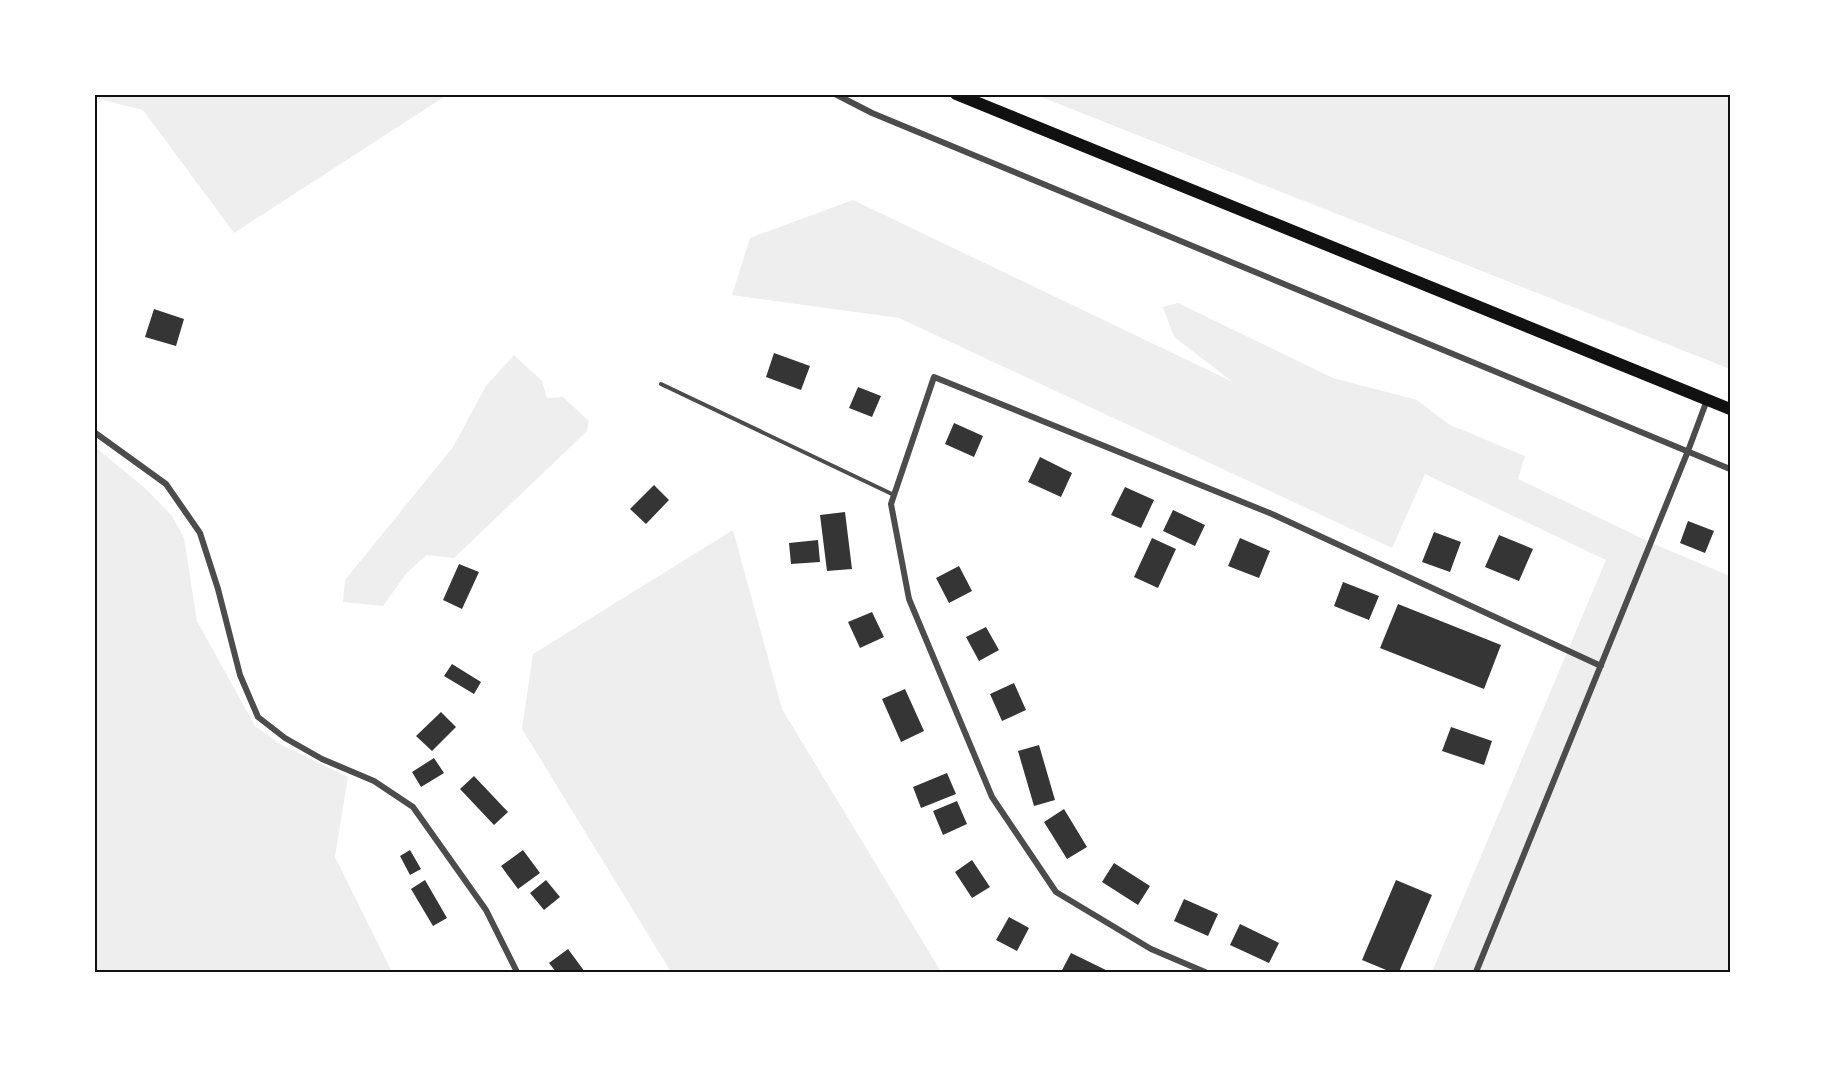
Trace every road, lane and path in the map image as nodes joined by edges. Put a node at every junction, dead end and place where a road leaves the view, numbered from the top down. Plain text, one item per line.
1 (835, 94) edge
2 (956, 94) edge
3 (661, 384) dead end
4 (1707, 399) junction
5 (1731, 409) edge
6 (94, 432) edge
7 (1688, 451) junction
8 (1731, 469) edge
9 (894, 496) junction
10 (1601, 666) junction
11 (517, 972) edge
12 (1205, 972) edge
13 (1476, 972) edge

1 - 7 street
2 - 4 highway
3 - 9 lane
4 - 5 highway
4 - 7 street
6 - 11 street
7 - 8 street
7 - 10 street
9 - 10 street
9 - 12 street
10 - 13 street

